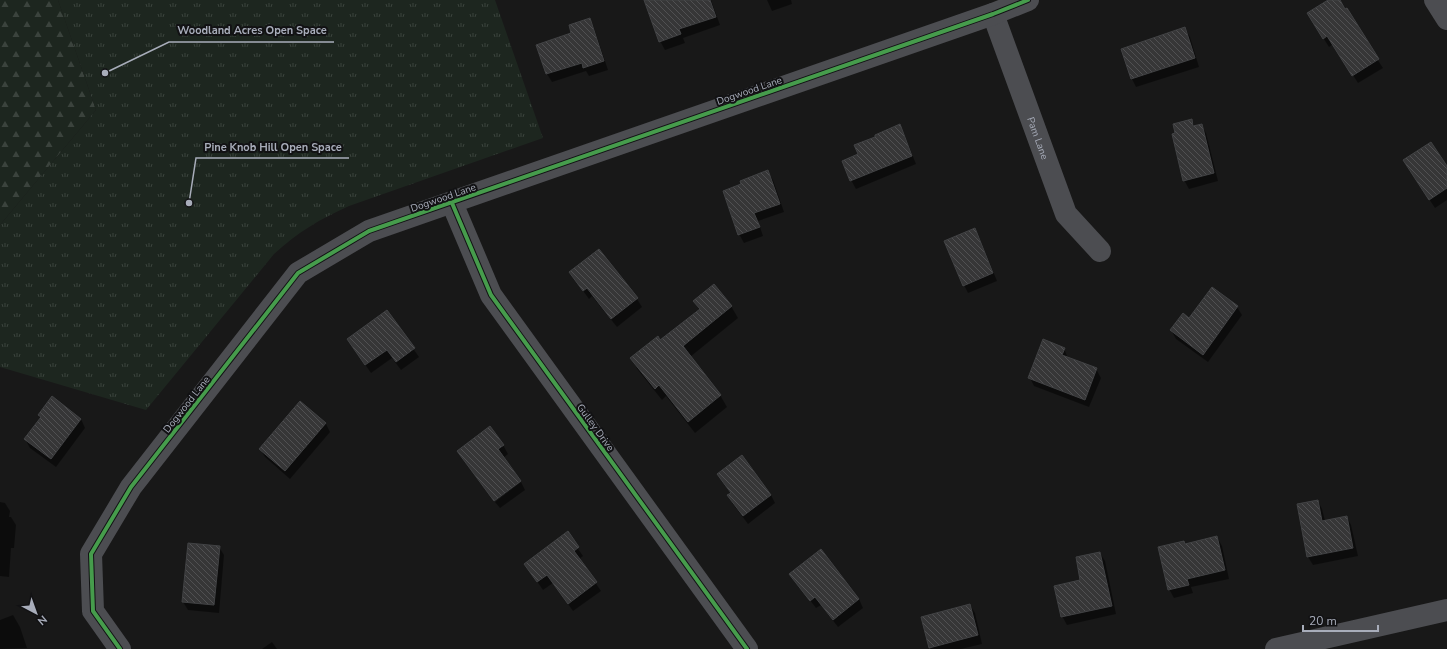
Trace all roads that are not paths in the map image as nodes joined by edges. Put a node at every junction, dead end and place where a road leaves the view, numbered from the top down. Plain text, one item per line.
1 (1028, 0) edge
2 (1435, 0) edge
3 (993, 14) junction
4 (1447, 19) edge
5 (452, 203) junction
6 (1100, 251) dead end
7 (1447, 610) edge
8 (120, 649) edge
9 (747, 649) edge
10 (1276, 649) edge

1 - 3 street, Dogwood Lane
2 - 4 street
3 - 5 street, Dogwood Lane
3 - 6 street, Pam Lane
5 - 8 street, Dogwood Lane
5 - 9 street, Gulley Drive
7 - 10 street

